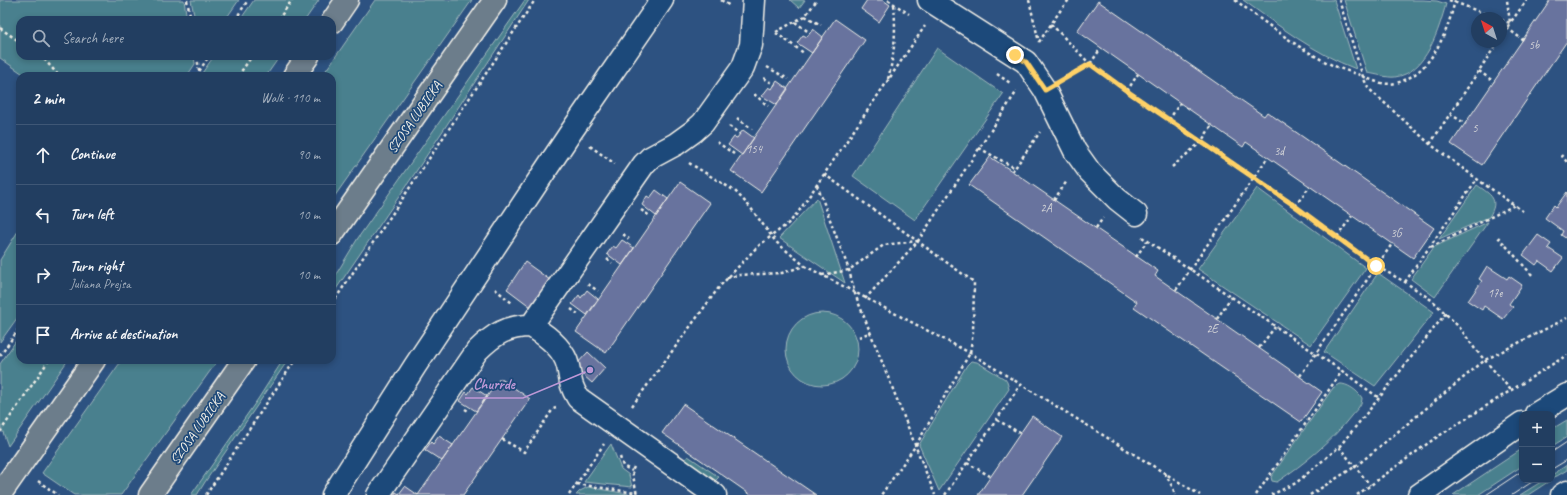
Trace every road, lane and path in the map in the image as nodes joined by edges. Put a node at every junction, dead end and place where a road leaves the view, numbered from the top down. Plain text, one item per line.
1 (187, 0) edge
2 (248, 0) edge
3 (292, 0) edge
4 (347, 0) edge
5 (495, 0) edge
6 (536, 0) edge
7 (662, 0) edge
8 (754, 0) edge
9 (817, 0) edge
10 (1029, 0) edge
11 (1069, 0) edge
12 (1235, 0) edge
13 (1339, 0) edge
14 (1449, 0) edge
15 (1507, 0) edge
16 (1527, 0) edge
17 (1455, 1) edge
18 (934, 3) edge
19 (894, 4) dead end
20 (1482, 12) edge
21 (189, 16) edge
22 (237, 16) edge
23 (281, 16) edge
24 (336, 16) edge
25 (805, 16) junction
26 (795, 22) junction
27 (1507, 23) edge
28 (1051, 24) junction
29 (1510, 24) junction
30 (821, 25) dead end
31 (0, 28) edge
32 (1507, 28) joint
33 (775, 32) junction
34 (810, 33) dead end
35 (16, 39) edge
36 (1523, 40) dead end
37 (751, 45) junction
38 (1101, 48) dead end
39 (1494, 48) edge
40 (805, 54) dead end
41 (45, 60) edge
42 (198, 60) edge
43 (207, 60) edge
44 (249, 60) edge
45 (305, 60) edge
46 (1026, 62) junction
47 (1090, 64) junction
48 (199, 71) joint
49 (1479, 71) junction
50 (56, 72) edge
51 (241, 72) edge
52 (297, 72) edge
53 (1138, 74) dead end
54 (1363, 77) junction
55 (888, 80) junction
56 (1494, 82) dead end
57 (1045, 90) junction
58 (1127, 91) junction
59 (1180, 103) dead end
60 (1056, 111) junction
61 (1450, 114) junction
62 (1169, 120) junction
63 (1466, 124) dead end
64 (1212, 125) dead end
65 (571, 132) junction
66 (1201, 142) junction
67 (1430, 144) junction
68 (980, 148) junction
69 (667, 149) junction
70 (1561, 155) dead end
71 (1268, 157) dead end
72 (1567, 162) edge
73 (1172, 167) dead end
74 (1015, 168) junction
75 (1012, 171) dead end
76 (824, 174) junction
77 (1072, 176) dead end
78 (634, 178) junction
79 (1254, 178) junction
80 (1477, 179) junction
81 (817, 185) junction
82 (1310, 186) dead end
83 (1054, 200) dead end
84 (1515, 205) junction
85 (1295, 206) junction
86 (1524, 212) dead end
87 (1352, 216) dead end
88 (1136, 224) joint
89 (336, 228) edge
90 (771, 236) junction
91 (1337, 237) junction
92 (1498, 237) dead end
93 (918, 241) junction
94 (1147, 241) junction
95 (1392, 244) dead end
96 (1430, 247) junction
97 (1136, 257) dead end
98 (805, 266) junction
99 (1376, 266) junction
100 (849, 270) junction
101 (1191, 270) junction
102 (477, 273) junction
103 (821, 275) junction
104 (1533, 276) dead end
105 (727, 278) junction
106 (1405, 282) junction
107 (1176, 290) dead end
108 (855, 294) junction
109 (336, 298) edge
110 (1231, 298) junction
111 (865, 299) junction
112 (1446, 313) junction
113 (1567, 318) edge
114 (1217, 319) dead end
115 (533, 324) junction
116 (1275, 326) junction
117 (871, 332) junction
118 (16, 333) edge
119 (859, 337) dead end
120 (1259, 348) dead end
121 (970, 353) junction
122 (1316, 354) junction
123 (1567, 355) edge
124 (0, 356) edge
125 (1485, 360) junction
126 (46, 364) edge
127 (91, 364) edge
128 (241, 364) edge
129 (292, 364) edge
130 (1342, 371) junction
131 (1300, 376) dead end
132 (1021, 384) junction
133 (1511, 390) junction
134 (1567, 395) edge
135 (578, 398) junction
136 (1379, 398) junction
137 (1541, 411) edge
138 (997, 420) junction
139 (1519, 424) edge
140 (617, 426) junction
141 (0, 432) edge
142 (1020, 434) dead end
143 (502, 440) dead end
144 (916, 445) junction
145 (1339, 446) junction
146 (967, 463) junction
147 (1356, 466) junction
148 (632, 471) dead end
149 (1164, 473) junction
150 (990, 476) dead end
151 (38, 481) dead end
152 (577, 484) junction
153 (1370, 485) junction
154 (1567, 492) edge
155 (0, 494) edge
156 (637, 494) edge
157 (58, 495) edge
158 (150, 495) edge
159 (206, 495) edge
160 (333, 495) edge
161 (378, 495) edge
162 (569, 495) edge
163 (715, 495) edge
164 (881, 495) edge
165 (934, 495) edge
166 (945, 495) edge
167 (1175, 495) edge
168 (1200, 495) edge
169 (1256, 495) edge
170 (1271, 495) edge
171 (1310, 495) edge
172 (1357, 495) edge
173 (1419, 495) edge
174 (1562, 495) edge

1 - 21 path
2 - 22 path
3 - 23 path
4 - 24 main road
5 - 89 main road, SZOSA LUBICKA
6 - 109 path
7 - 65 street
8 - 37 street
9 - 25 path
10 - 28 path
11 - 28 path
12 - 54 path
13 - 54 path
14 - 17 path
15 - 29 path
16 - 29 path
17 - 20 path
17 - 54 path
18 - 46 street
18 - 55 path
19 - 55 path
25 - 26 path
25 - 30 path
26 - 33 path
26 - 34 path
27 - 29 path
28 - 47 path
29 - 32 path
31 - 35 path
32 - 36 path
33 - 37 path
33 - 40 path
37 - 69 street
38 - 47 path
39 - 49 path
41 - 50 path
42 - 48 path
43 - 48 path
44 - 51 path
45 - 52 main road
46 - 57 street
46 - 68 path
47 - 57 path
47 - 58 path
49 - 56 path
49 - 61 path
53 - 58 path
54 - 67 path
55 - 76 path
57 - 60 street
58 - 62 path
59 - 62 path
60 - 74 path
60 - 88 street
61 - 63 path
61 - 67 path
62 - 66 path
64 - 66 path
65 - 78 path
65 - 102 street
66 - 73 path
66 - 79 path
67 - 80 path
68 - 74 path
68 - 93 path
69 - 78 street
69 - 90 path
70 - 72 path
71 - 79 path
74 - 75 path
76 - 81 path
76 - 93 path
77 - 83 path
78 - 115 street
79 - 85 path
79 - 101 path
80 - 84 path
80 - 96 path
81 - 90 path
81 - 100 path
82 - 85 path
84 - 86 path
84 - 96 path
85 - 91 path
87 - 91 path
88 - 94 path
90 - 98 path
90 - 105 path
91 - 99 path
92 - 104 path
93 - 100 path
93 - 111 path
93 - 121 path
94 - 97 path
94 - 101 path
95 - 99 path
96 - 106 path
98 - 103 path
98 - 105 path
99 - 106 path
99 - 122 path
100 - 103 path
100 - 108 path
101 - 107 path
101 - 110 path
102 - 115 path
102 - 160 street
103 - 108 path
105 - 140 path
106 - 112 path
108 - 111 path
108 - 117 path
110 - 114 path
110 - 116 path
111 - 121 path
112 - 125 path
112 - 136 path
113 - 125 path
115 - 135 street
115 - 161 street
116 - 120 path
116 - 122 path
117 - 119 path
117 - 144 path
118 - 124 path
121 - 132 path
121 - 144 path
122 - 130 path
122 - 131 path
123 - 133 path
125 - 133 path
125 - 147 path
126 - 141 path
127 - 155 main road
128 - 158 main road, SZOSA LUBICKA
129 - 159 path
130 - 136 path
130 - 169 path
132 - 138 path
132 - 149 path
133 - 153 path
134 - 137 street
135 - 140 street
135 - 143 path
136 - 145 path
138 - 142 path
138 - 146 path
139 - 173 street
140 - 152 path
140 - 163 street
144 - 164 path
144 - 165 path
145 - 147 path
145 - 170 path
146 - 150 path
146 - 166 path
147 - 153 path
147 - 171 path
148 - 156 path
149 - 167 path
149 - 168 path
151 - 157 path
152 - 156 path
152 - 162 path
153 - 172 path
154 - 174 street

